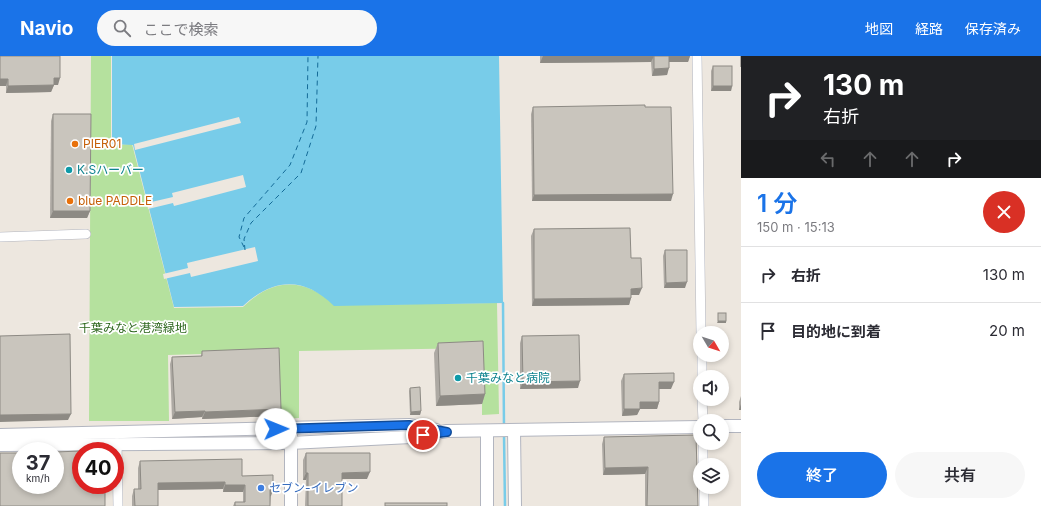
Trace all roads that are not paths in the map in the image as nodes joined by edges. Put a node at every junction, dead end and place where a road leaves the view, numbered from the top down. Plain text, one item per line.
1 (697, 56) edge
2 (86, 234) dead end
3 (0, 237) edge
4 (701, 326) edge
5 (729, 426) edge
6 (741, 426) edge
7 (693, 427) edge
8 (291, 429) junction
9 (502, 431) junction
10 (447, 432) junction
11 (0, 435) edge
12 (124, 443) edge
13 (290, 443) junction
14 (72, 444) edge
15 (0, 445) edge
16 (118, 494) edge
17 (704, 494) edge
18 (118, 506) edge
19 (291, 506) edge
20 (488, 506) edge
21 (515, 506) edge
22 (704, 506) edge

1 - 4 street
2 - 3 street
5 - 6 street
7 - 9 street
8 - 10 street
8 - 11 street
8 - 13 street
9 - 10 street
9 - 20 street
9 - 21 street
10 - 13 street
12 - 13 street
13 - 19 street
14 - 15 street
16 - 18 street
17 - 22 street

